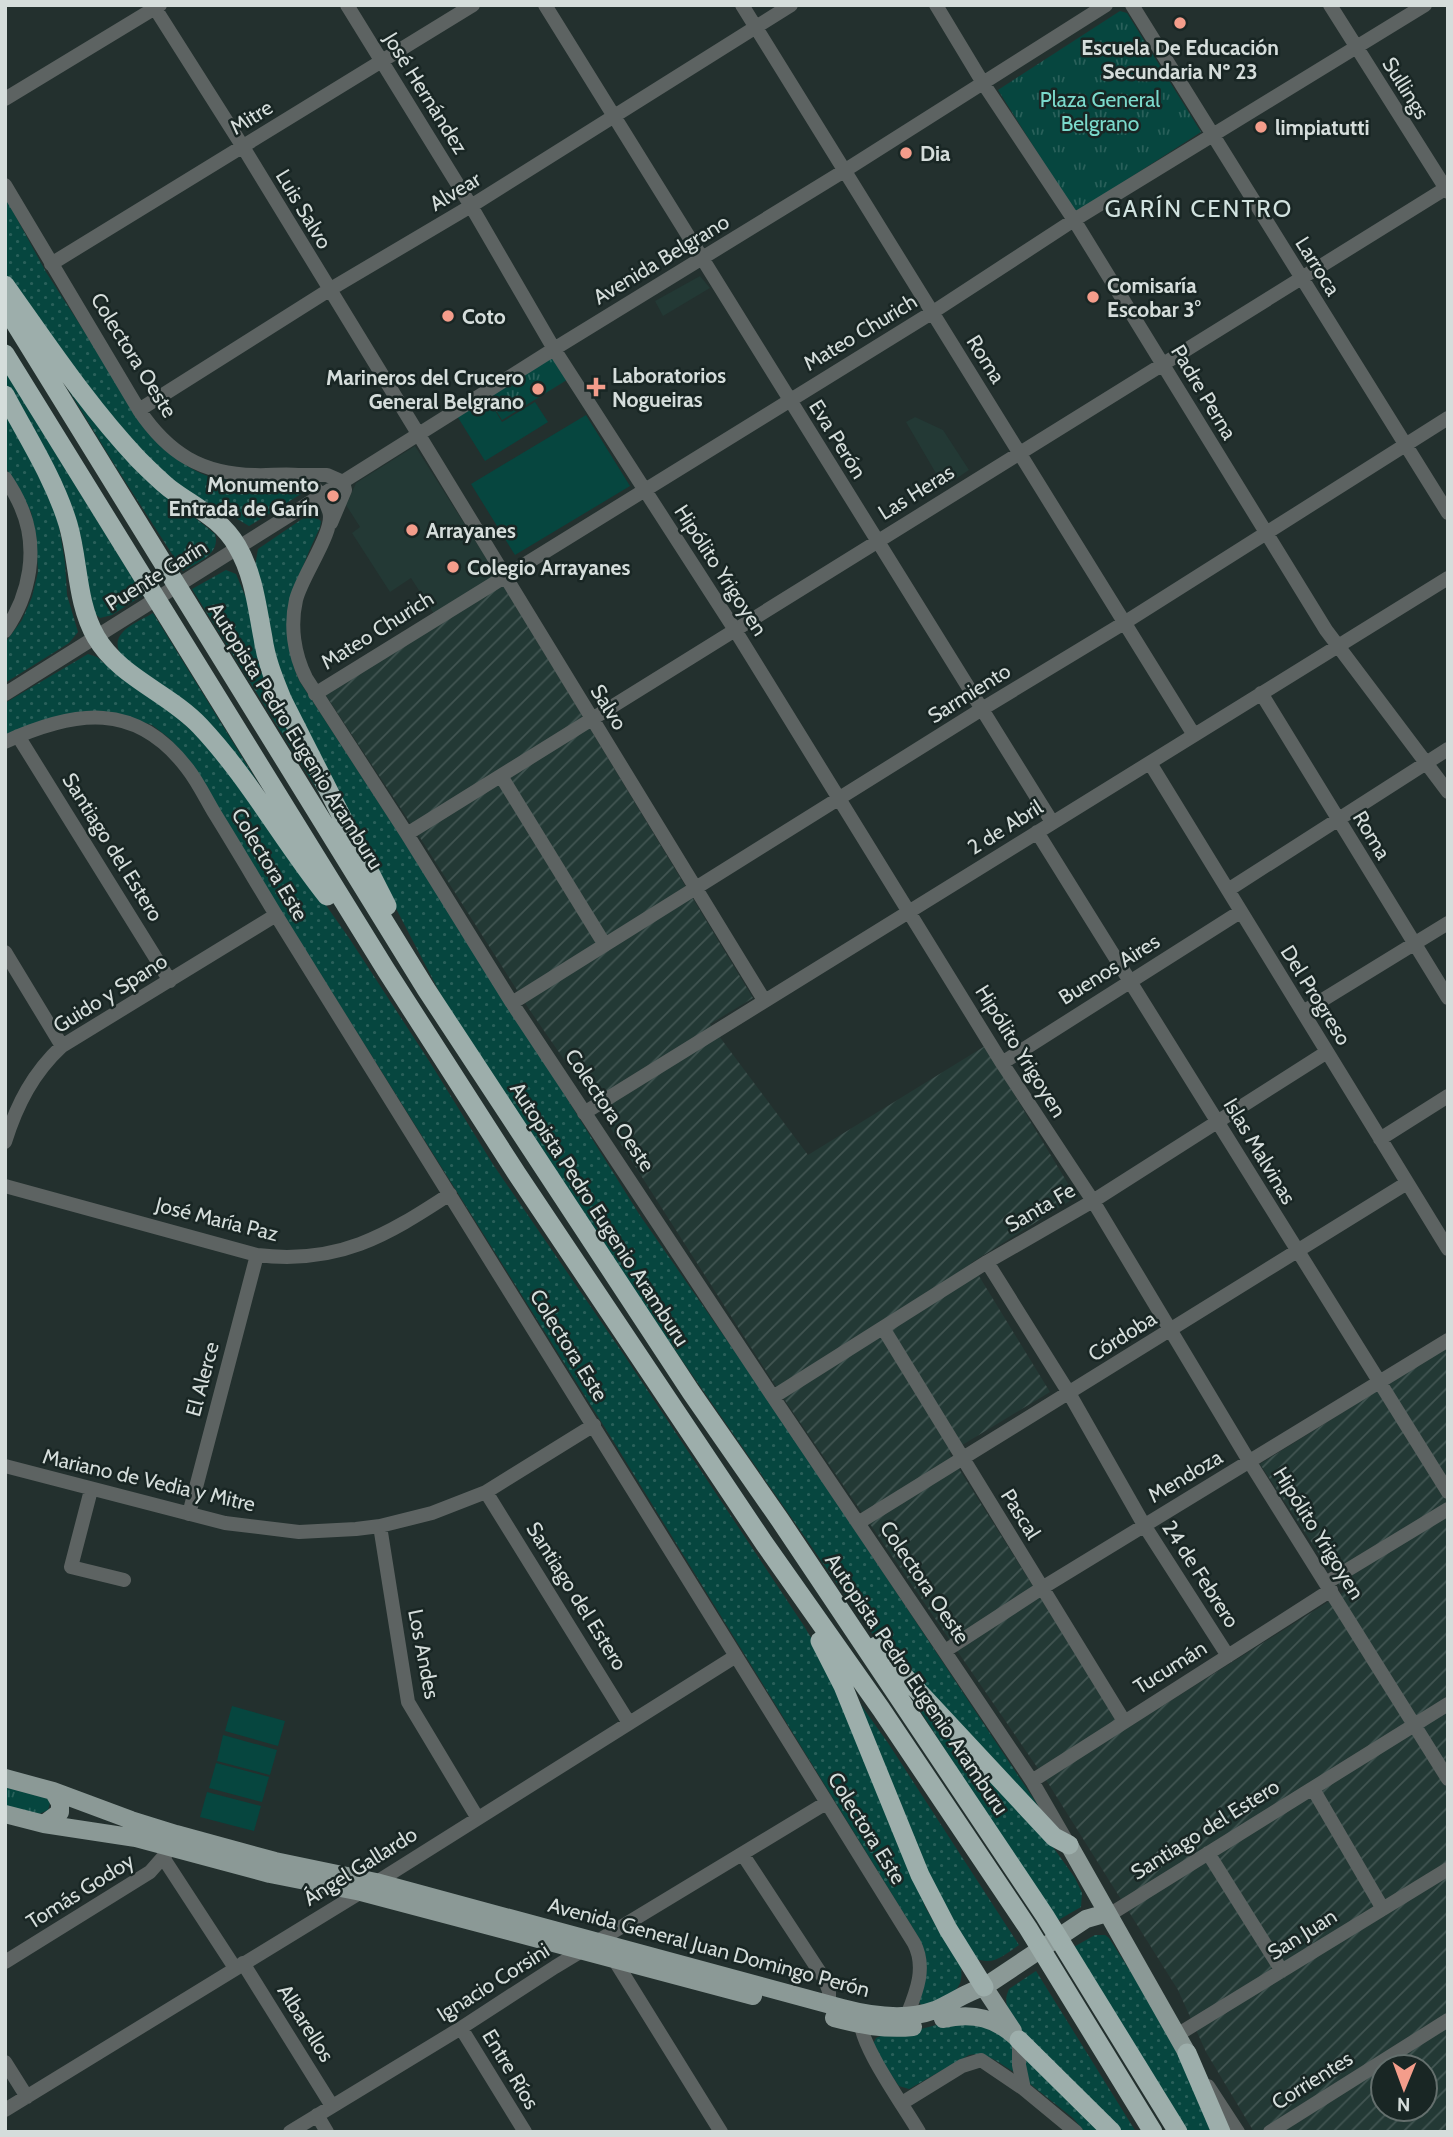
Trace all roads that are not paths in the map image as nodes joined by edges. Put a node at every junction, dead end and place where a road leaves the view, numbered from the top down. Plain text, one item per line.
1 (347, 5) edge
2 (473, 5) edge
3 (545, 5) edge
4 (742, 5) edge
5 (791, 5) edge
6 (936, 5) edge
7 (1106, 5) edge
8 (1132, 5) edge
9 (1330, 5) edge
10 (1425, 5) edge
11 (156, 6) edge
12 (755, 27) junction
13 (1356, 49) junction
14 (381, 62) junction
15 (983, 83) junction
16 (5, 99) edge
17 (614, 116) junction
18 (1212, 135) junction
19 (243, 147) junction
20 (844, 172) junction
21 (5, 185) edge
22 (1447, 189) edge
23 (471, 206) junction
24 (1074, 220) junction
25 (703, 258) junction
26 (51, 264) junction
27 (1301, 277) junction
28 (5, 285) edge
29 (329, 290) junction
30 (5, 307) edge
31 (933, 312) junction
32 (554, 349) junction
33 (5, 354) edge
34 (1162, 363) junction
35 (5, 395) edge
36 (789, 400) junction
37 (139, 410) junction
38 (1448, 418) edge
39 (418, 435) junction
40 (1404, 444) junction
41 (1019, 452) junction
42 (300, 475) junction
43 (5, 478) edge
44 (343, 482) junction
45 (645, 489) junction
46 (320, 497) junction
47 (1448, 513) edge
48 (329, 527) junction
49 (1266, 533) junction
50 (877, 541) junction
51 (238, 547) junction
52 (504, 576) junction
53 (1448, 578) edge
54 (1124, 622) junction
55 (735, 630) junction
56 (5, 631) edge
57 (96, 636) junction
58 (1340, 646) junction
59 (1261, 693) junction
60 (5, 694) edge
61 (315, 694) junction
62 (982, 709) junction
63 (592, 719) junction
64 (1194, 735) junction
65 (12, 739) edge
66 (1448, 749) edge
67 (1425, 762) junction
68 (1150, 763) junction
69 (502, 776) junction
70 (1448, 792) edge
71 (840, 799) junction
72 (1337, 818) junction
73 (1052, 822) junction
74 (1037, 832) junction
75 (407, 834) junction
76 (696, 888) junction
77 (1227, 890) junction
78 (909, 910) junction
79 (1240, 912) junction
80 (276, 915) junction
81 (1448, 923) edge
82 (1414, 944) junction
83 (605, 945) junction
84 (5, 952) edge
85 (386, 970) junction
86 (170, 981) junction
87 (1129, 981) junction
88 (426, 989) junction
89 (1448, 998) edge
90 (764, 1000) junction
91 (512, 1003) junction
92 (1303, 1012) junction
93 (62, 1046) junction
94 (1327, 1052) junction
95 (1002, 1063) junction
96 (1448, 1096) edge
97 (584, 1113) junction
98 (1218, 1120) junction
99 (1380, 1139) junction
100 (5, 1142) edge
101 (1407, 1183) junction
102 (5, 1185) edge
103 (450, 1194) junction
104 (1093, 1201) junction
105 (1448, 1249) edge
106 (1297, 1250) junction
107 (257, 1255) junction
108 (987, 1262) junction
109 (883, 1328) junction
110 (1170, 1331) junction
111 (1448, 1340) edge
112 (1378, 1383) junction
113 (1069, 1393) junction
114 (773, 1397) junction
115 (594, 1425) junction
116 (962, 1458) junction
117 (1250, 1461) junction
118 (5, 1466) edge
119 (91, 1490) junction
120 (485, 1492) junction
121 (1448, 1492) edge
122 (1448, 1509) edge
123 (189, 1514) junction
124 (780, 1520) junction
125 (858, 1523) junction
126 (380, 1525) junction
127 (1144, 1525) junction
128 (764, 1543) junction
129 (124, 1580) dead end
130 (1329, 1587) junction
131 (1042, 1588) junction
132 (945, 1651) junction
133 (736, 1656) junction
134 (1228, 1656) junction
135 (1448, 1704) edge
136 (1125, 1721) junction
137 (629, 1723) junction
138 (1415, 1725) junction
139 (5, 1778) edge
140 (1448, 1779) edge
141 (1032, 1781) junction
142 (1313, 1789) junction
143 (53, 1791) junction
144 (827, 1803) junction
145 (5, 1814) edge
146 (477, 1817) junction
147 (44, 1824) junction
148 (1069, 1845) junction
149 (168, 1853) junction
150 (1208, 1853) junction
151 (743, 1856) junction
152 (1448, 1869) edge
153 (369, 1887) junction
154 (1383, 1909) junction
155 (1107, 1913) junction
156 (600, 1942) junction
157 (583, 1950) junction
158 (614, 1959) junction
159 (5, 1962) edge
160 (239, 1966) junction
161 (1282, 1971) junction
162 (984, 1987) junction
163 (829, 2004) junction
164 (860, 2019) junction
165 (943, 2019) junction
166 (1448, 2020) edge
167 (904, 2022) junction
168 (461, 2028) junction
169 (1019, 2040) junction
170 (1182, 2044) junction
171 (5, 2062) edge
172 (1024, 2089) junction
173 (27, 2097) junction
174 (902, 2103) junction
175 (332, 2106) junction
176 (5, 2110) edge
177 (317, 2115) junction
178 (290, 2132) edge
179 (327, 2132) edge
180 (525, 2132) edge
181 (721, 2132) edge
182 (919, 2132) edge
183 (1076, 2132) edge
184 (1112, 2132) edge
185 (1153, 2132) edge
186 (1178, 2132) edge
187 (1221, 2132) edge
188 (1238, 2132) edge
189 (1270, 2132) edge

1 - 14 street, José Hernández
2 - 14 street, Mitre
3 - 17 street, Eva Perón
4 - 12 street, Roma
5 - 12 street, Alvear
6 - 15 street, Padre Perna
7 - 15 street, Avenida Belgrano
8 - 18 street, Larroca
9 - 13 street, Sullings
10 - 13 street, Mateo Churich
11 - 16 street
11 - 19 street, Luis Salvo
12 - 17 street, Alvear
12 - 20 street, Roma
13 - 18 street, Mateo Churich
13 - 22 street, Sullings
14 - 19 street, Mitre
14 - 23 street, José Hernández
15 - 20 street, Avenida Belgrano
15 - 24 street, Padre Perna
17 - 23 street, Alvear
17 - 25 street, Eva Perón
18 - 24 street, Mateo Churich
18 - 27 street, Larroca
19 - 26 street, Mitre
19 - 29 street, Luis Salvo
20 - 25 street, Avenida Belgrano
20 - 31 street, Roma
21 - 26 street, Colectora Oeste
22 - 27 street, Las Heras
23 - 29 street, Alvear
23 - 32 street, José Hernández
24 - 31 street, Mateo Churich
24 - 34 street, Padre Perna
25 - 32 street, Avenida Belgrano
25 - 36 street, Eva Perón
26 - 37 street, Colectora Oeste
27 - 34 street, Las Heras
27 - 40 street, Larroca
28 - 51 highway
29 - 37 street, Alvear
29 - 39 street, Luis Salvo
30 - 88 highway, Autopista Pedro Eugenio Aramburu
31 - 36 street, Mateo Churich
31 - 41 street, Roma
32 - 39 street, Avenida Belgrano
32 - 45 street, Hipólito Yrigoyen
33 - 85 highway
34 - 41 street, Las Heras
34 - 49 street, Padre Perna
35 - 57 highway
36 - 45 street, Mateo Churich
36 - 50 street, Eva Perón
37 - 42 street, Colectora Oeste
38 - 40 street, Sarmiento
39 - 44 street, Avenida Belgrano
39 - 52 street, Salvo
40 - 47 street, Larroca
40 - 49 street, Sarmiento
41 - 50 street, Las Heras
41 - 54 street, Roma
42 - 44 street, Colectora Oeste
42 - 46 street
43 - 56 street
44 - 46 street, Avenida Belgrano
44 - 48 street, Colectora Oeste
45 - 52 street, Mateo Churich
45 - 55 street, Hipólito Yrigoyen
46 - 48 street
46 - 51 street, Avenida Belgrano
48 - 61 street, Colectora Oeste
49 - 54 street, Sarmiento
49 - 58 street, Padre Perna
50 - 55 street, Las Heras
50 - 62 street, Eva Perón
51 - 57 street, Puente Garín
51 - 88 highway
52 - 61 street, Mateo Churich
52 - 63 street, Salvo
53 - 58 street, 2 de Abril
54 - 62 street, Sarmiento
54 - 64 street, Roma
55 - 63 street, Las Heras
55 - 71 street, Hipólito Yrigoyen
57 - 60 street, Puente Garín
57 - 85 highway
58 - 59 street, 2 de Abril
58 - 67 street, Padre Perna
59 - 64 street, 2 de Abril
59 - 72 street, Roma
61 - 75 street, Colectora Oeste
62 - 71 street, Sarmiento
62 - 73 street, Eva Perón
63 - 69 street, Las Heras
63 - 76 street, Salvo
64 - 68 street, 2 de Abril
65 - 80 street, Colectora Este
65 - 86 street, Santiago del Estero
66 - 67 street
67 - 70 street, Padre Perna
67 - 72 street
68 - 73 street, 2 de Abril
68 - 77 street, Del Progreso
69 - 75 street, Las Heras
69 - 83 street
71 - 76 street, Sarmiento
71 - 78 street, Hipólito Yrigoyen
72 - 77 street
72 - 82 street, Roma
73 - 74 street, 2 de Abril
74 - 78 street, 2 de Abril
74 - 87 street, Islas Malvinas
75 - 91 street, Colectora Oeste
76 - 83 street, Sarmiento
76 - 90 street, Salvo
77 - 79 street, Del Progreso
78 - 90 street, 2 de Abril
78 - 95 street, Hipólito Yrigoyen
79 - 87 street, Buenos Aires
79 - 92 street, Del Progreso
80 - 86 street, Guido y Spano
80 - 103 street, Colectora Este
81 - 82 street
82 - 89 street, Roma
82 - 92 street
83 - 91 street, Sarmiento
84 - 93 street
85 - 128 highway
86 - 93 street, Guido y Spano
87 - 95 street, Buenos Aires
87 - 98 street, Islas Malvinas
88 - 124 highway, Autopista Pedro Eugenio Aramburu
90 - 97 street, 2 de Abril
91 - 97 street, Colectora Oeste
92 - 94 street, Del Progreso
93 - 100 street, Guido y Spano
94 - 98 street, Santa Fe
94 - 99 street, Del Progreso
95 - 104 street, Hipólito Yrigoyen
96 - 99 street
97 - 114 street, Colectora Oeste
98 - 104 street, Santa Fe
98 - 106 street, Islas Malvinas
99 - 101 street, Del Progreso
101 - 105 street, Del Progreso
101 - 106 street, Córdoba
102 - 107 street, José María Paz
103 - 107 street, José María Paz
103 - 115 street, Colectora Este
104 - 108 street, Santa Fe
104 - 110 street, Hipólito Yrigoyen
106 - 110 street, Córdoba
106 - 112 street, Islas Malvinas
107 - 123 street, El Alerce
108 - 109 street, Santa Fe
108 - 113 street, 24 de Febrero
109 - 114 street, Santa Fe
109 - 116 street, Pascal
110 - 113 street, Córdoba
110 - 117 street, Hipólito Yrigoyen
111 - 112 street, Mendoza
112 - 117 street, Mendoza
112 - 121 street, Islas Malvinas
113 - 116 street, Córdoba
113 - 127 street, 24 de Febrero
114 - 125 street, Colectora Oeste
115 - 120 street, Mariano de Vedia y Mitre
115 - 133 street, Colectora Este
116 - 125 street, Córdoba
116 - 131 street, Pascal
117 - 127 street, Mendoza
117 - 130 street, Hipólito Yrigoyen
118 - 119 street, Mariano de Vedia y Mitre
119 - 123 street, Mariano de Vedia y Mitre
119 - 129 street
120 - 126 street, Mariano de Vedia y Mitre
120 - 137 street, Santiago del Estero
122 - 130 street, Tucumán
123 - 126 street, Mariano de Vedia y Mitre
124 - 148 highway
124 - 186 highway, Autopista Pedro Eugenio Aramburu
125 - 132 street, Colectora Oeste
126 - 146 street, Los Andes
127 - 131 street, Mendoza
127 - 134 street, 24 de Febrero
128 - 162 highway
128 - 185 highway
130 - 134 street, Tucumán
130 - 138 street, Hipólito Yrigoyen
131 - 132 street, Mendoza
131 - 136 street, Pascal
132 - 141 street, Colectora Oeste
133 - 137 street, Ángel Gallardo
133 - 144 street, Colectora Este
134 - 136 street, Tucumán
135 - 138 street, Santiago del Estero
136 - 141 street, Tucumán
137 - 146 street, Ángel Gallardo
138 - 140 street, Hipólito Yrigoyen
138 - 142 street, Santiago del Estero
139 - 143 main road, Avenida General Juan Domingo Perón
141 - 148 street, Colectora Oeste
142 - 150 street, Santiago del Estero
142 - 154 street
143 - 147 main road
143 - 153 main road, Avenida General Juan Domingo Perón
144 - 151 street, Ignacio Corsini
144 - 167 street, Colectora Este
145 - 147 main road, Avenida General Juan Domingo Perón
146 - 153 street, Ángel Gallardo
147 - 149 main road, Avenida General Juan Domingo Perón
148 - 155 main road, Colectora Oeste
149 - 153 main road, Avenida General Juan Domingo Perón
149 - 159 street, Tomás Godoy
149 - 160 street, Albarellos
150 - 155 street, Santiago del Estero
150 - 161 street
151 - 156 street, Ignacio Corsini
151 - 163 street
152 - 154 street, San Juan
153 - 156 main road, Avenida General Juan Domingo Perón
153 - 157 main road, Avenida General Juan Domingo Perón
153 - 160 street, Ángel Gallardo
154 - 161 street, San Juan
155 - 162 main road, Santiago del Estero
155 - 170 main road, Colectora Oeste
156 - 157 street, Ignacio Corsini
156 - 158 street
156 - 163 main road, Avenida General Juan Domingo Perón
157 - 158 main road, Avenida General Juan Domingo Perón
157 - 168 street, Ignacio Corsini
158 - 164 main road, Avenida General Juan Domingo Perón
158 - 181 street
160 - 173 street, Ángel Gallardo
160 - 175 street, Albarellos
161 - 170 street, San Juan
162 - 165 main road, Avenida General Juan Domingo Perón
162 - 167 main road, Avenida General Juan Domingo Perón
162 - 169 main road
163 - 164 main road, Avenida General Juan Domingo Perón
164 - 167 main road, Avenida General Juan Domingo Perón
164 - 174 street
165 - 167 main road, Avenida General Juan Domingo Perón
165 - 169 main road
166 - 189 street, Corrientes
168 - 175 street, Ignacio Corsini
168 - 180 street, Entre Ríos
169 - 172 street
169 - 184 highway
170 - 187 highway
170 - 188 street, Colectora Oeste
171 - 173 street
172 - 174 street
172 - 183 street
173 - 176 street, Ángel Gallardo
174 - 182 street
175 - 177 street, Ignacio Corsini
177 - 178 street, Ignacio Corsini
177 - 179 street

